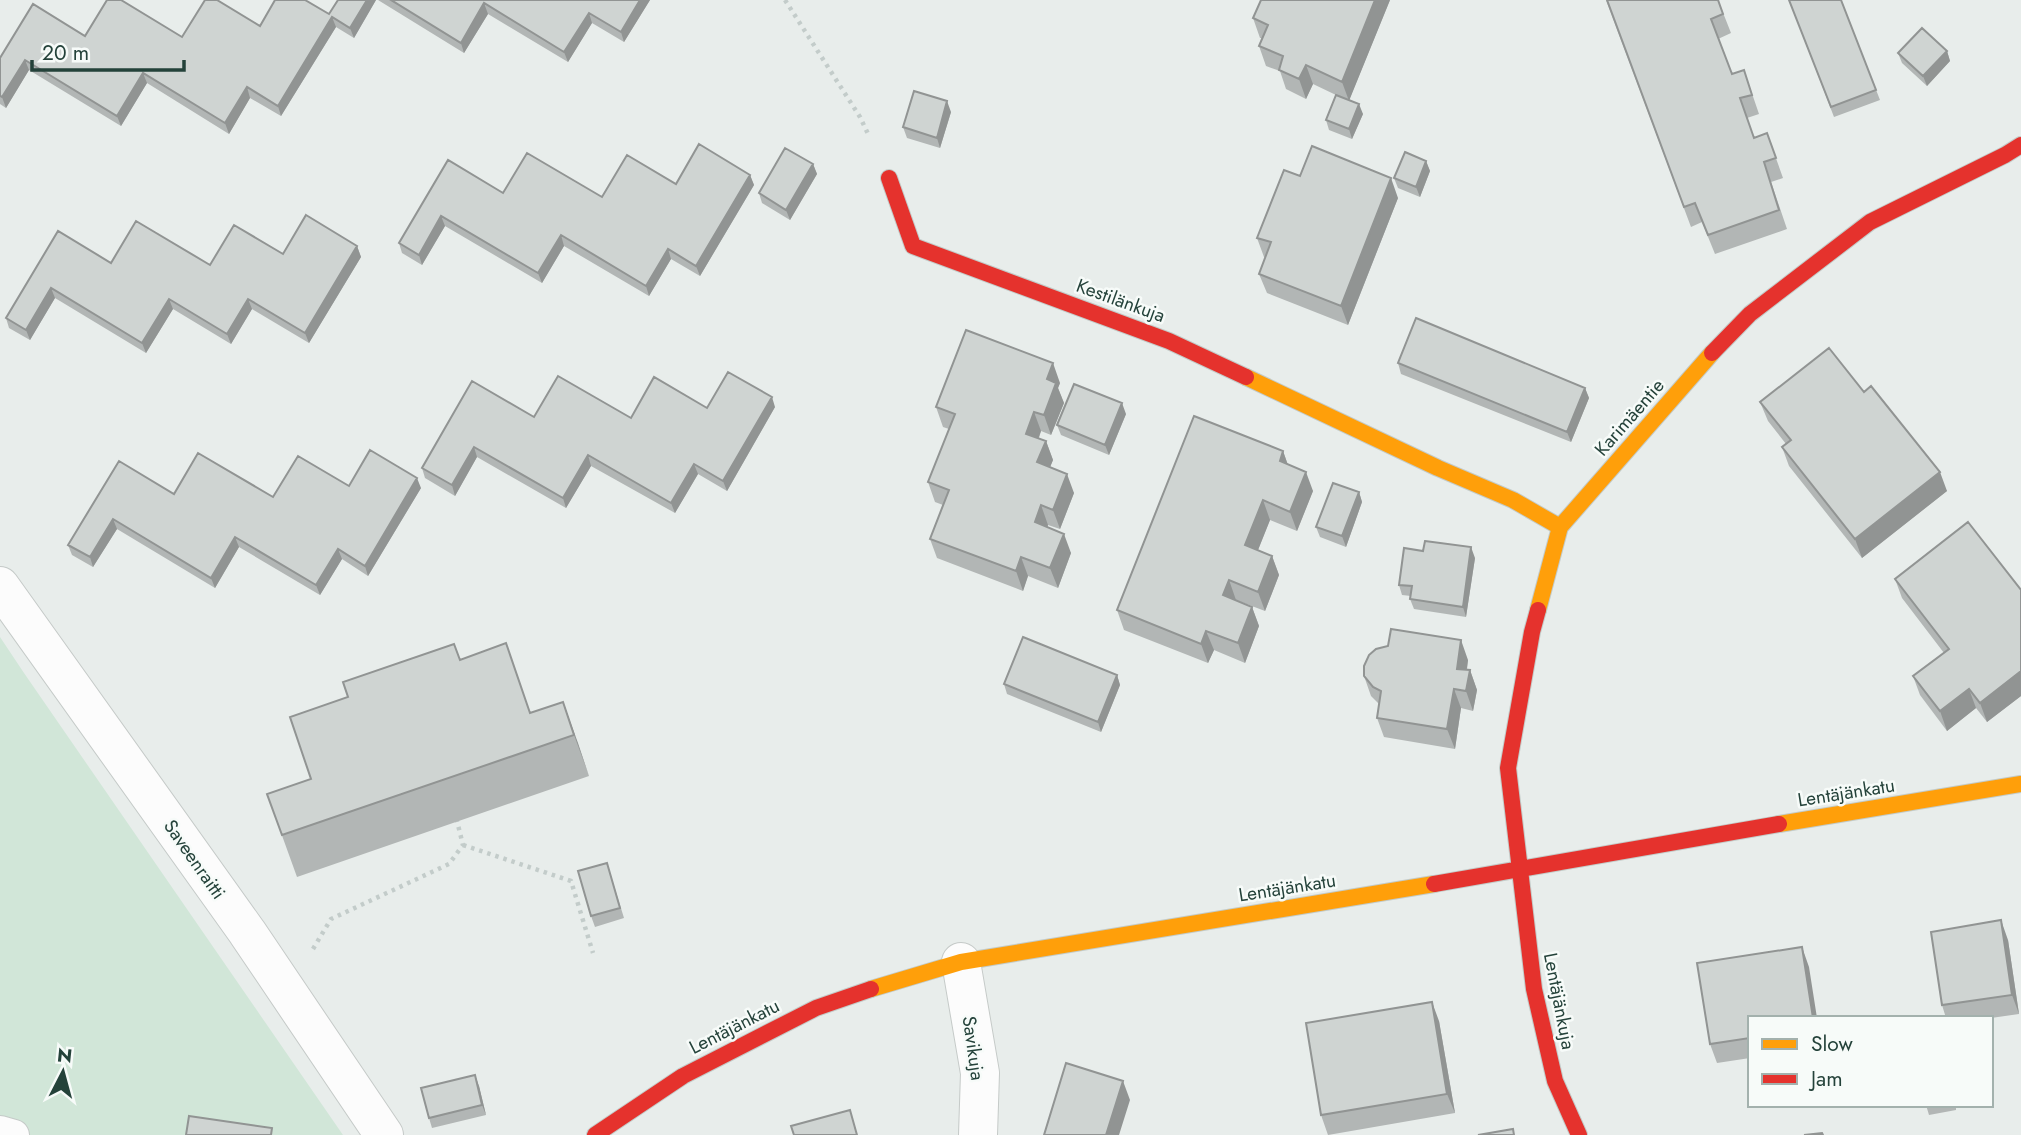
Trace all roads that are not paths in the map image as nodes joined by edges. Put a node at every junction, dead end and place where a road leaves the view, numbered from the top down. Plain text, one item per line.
1 (2021, 145) edge
2 (889, 178) road end
3 (1560, 527) junction
4 (0, 586) edge
5 (2021, 784) edge
6 (1520, 870) junction
7 (961, 962) junction
8 (0, 1131) edge
9 (13, 1135) edge
10 (384, 1135) edge
11 (595, 1135) edge
12 (978, 1135) edge
13 (1579, 1135) edge

1 - 3 street, Karimäentie
2 - 3 street, Kestilänkuja
3 - 6 street, Karimäentie
4 - 10 street, Saveenraitti
5 - 6 street, Lentäjänkatu
6 - 7 street, Lentäjänkatu
6 - 13 street, Lentäjänkuja
7 - 11 street, Lentäjänkatu
7 - 12 street, Savikuja
8 - 9 lane

